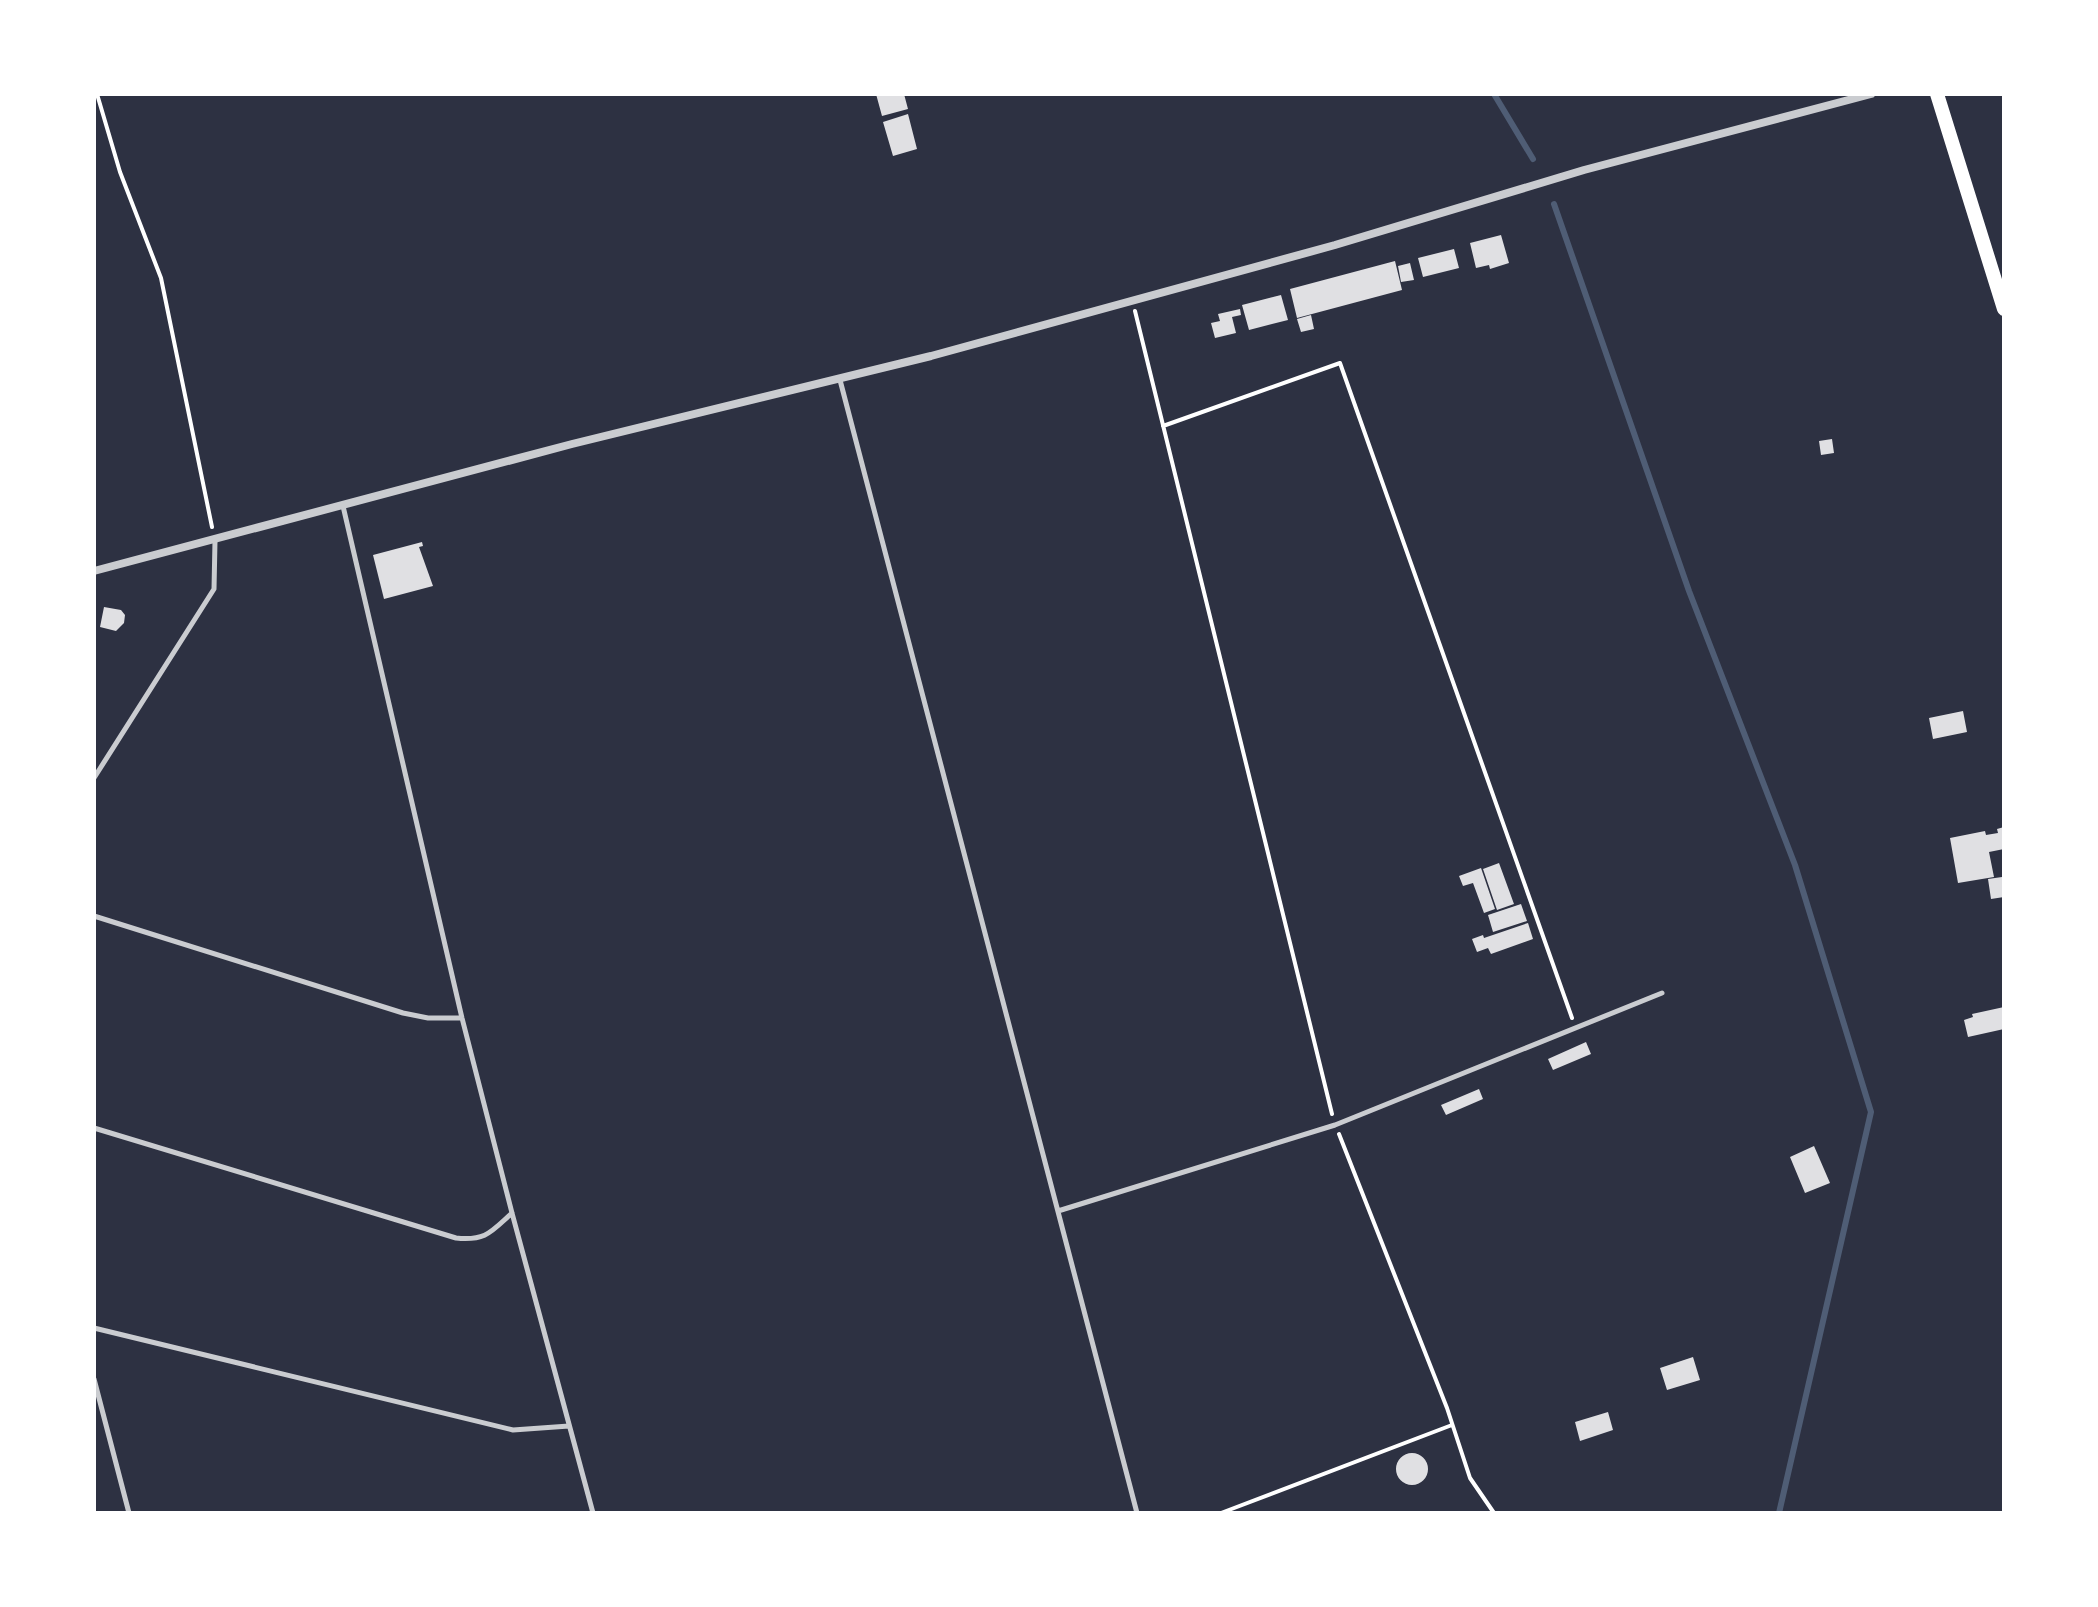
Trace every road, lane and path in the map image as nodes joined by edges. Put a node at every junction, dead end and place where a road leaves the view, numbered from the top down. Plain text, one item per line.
1 (97, 94) edge
2 (1871, 94) edge
3 (1937, 94) edge
4 (1132, 301) junction
5 (2004, 309) edge
6 (840, 380) junction
7 (1163, 426) junction
8 (343, 506) junction
9 (215, 541) junction
10 (94, 571) edge
11 (94, 778) edge
12 (94, 916) edge
13 (1662, 993) dead end
14 (462, 1018) junction
15 (1575, 1028) junction
16 (1335, 1125) junction
17 (94, 1128) edge
18 (1058, 1211) junction
19 (512, 1213) junction
20 (94, 1328) edge
21 (94, 1379) edge
22 (1452, 1425) junction
23 (569, 1426) junction
24 (129, 1513) edge
25 (593, 1513) edge
26 (1137, 1513) edge
27 (1221, 1513) edge
28 (1494, 1513) edge

1 - 9 path
2 - 4 street
3 - 5 main road
4 - 6 street
4 - 7 path
6 - 8 street
6 - 18 lane
7 - 15 path
7 - 16 path
8 - 9 street
8 - 14 lane
9 - 10 street
9 - 11 lane
12 - 14 lane
13 - 15 lane
14 - 19 lane
15 - 16 lane
16 - 18 lane
16 - 22 path
17 - 19 lane
18 - 26 lane
19 - 23 lane
20 - 23 lane
21 - 24 lane
22 - 27 path
22 - 28 path
23 - 25 lane

